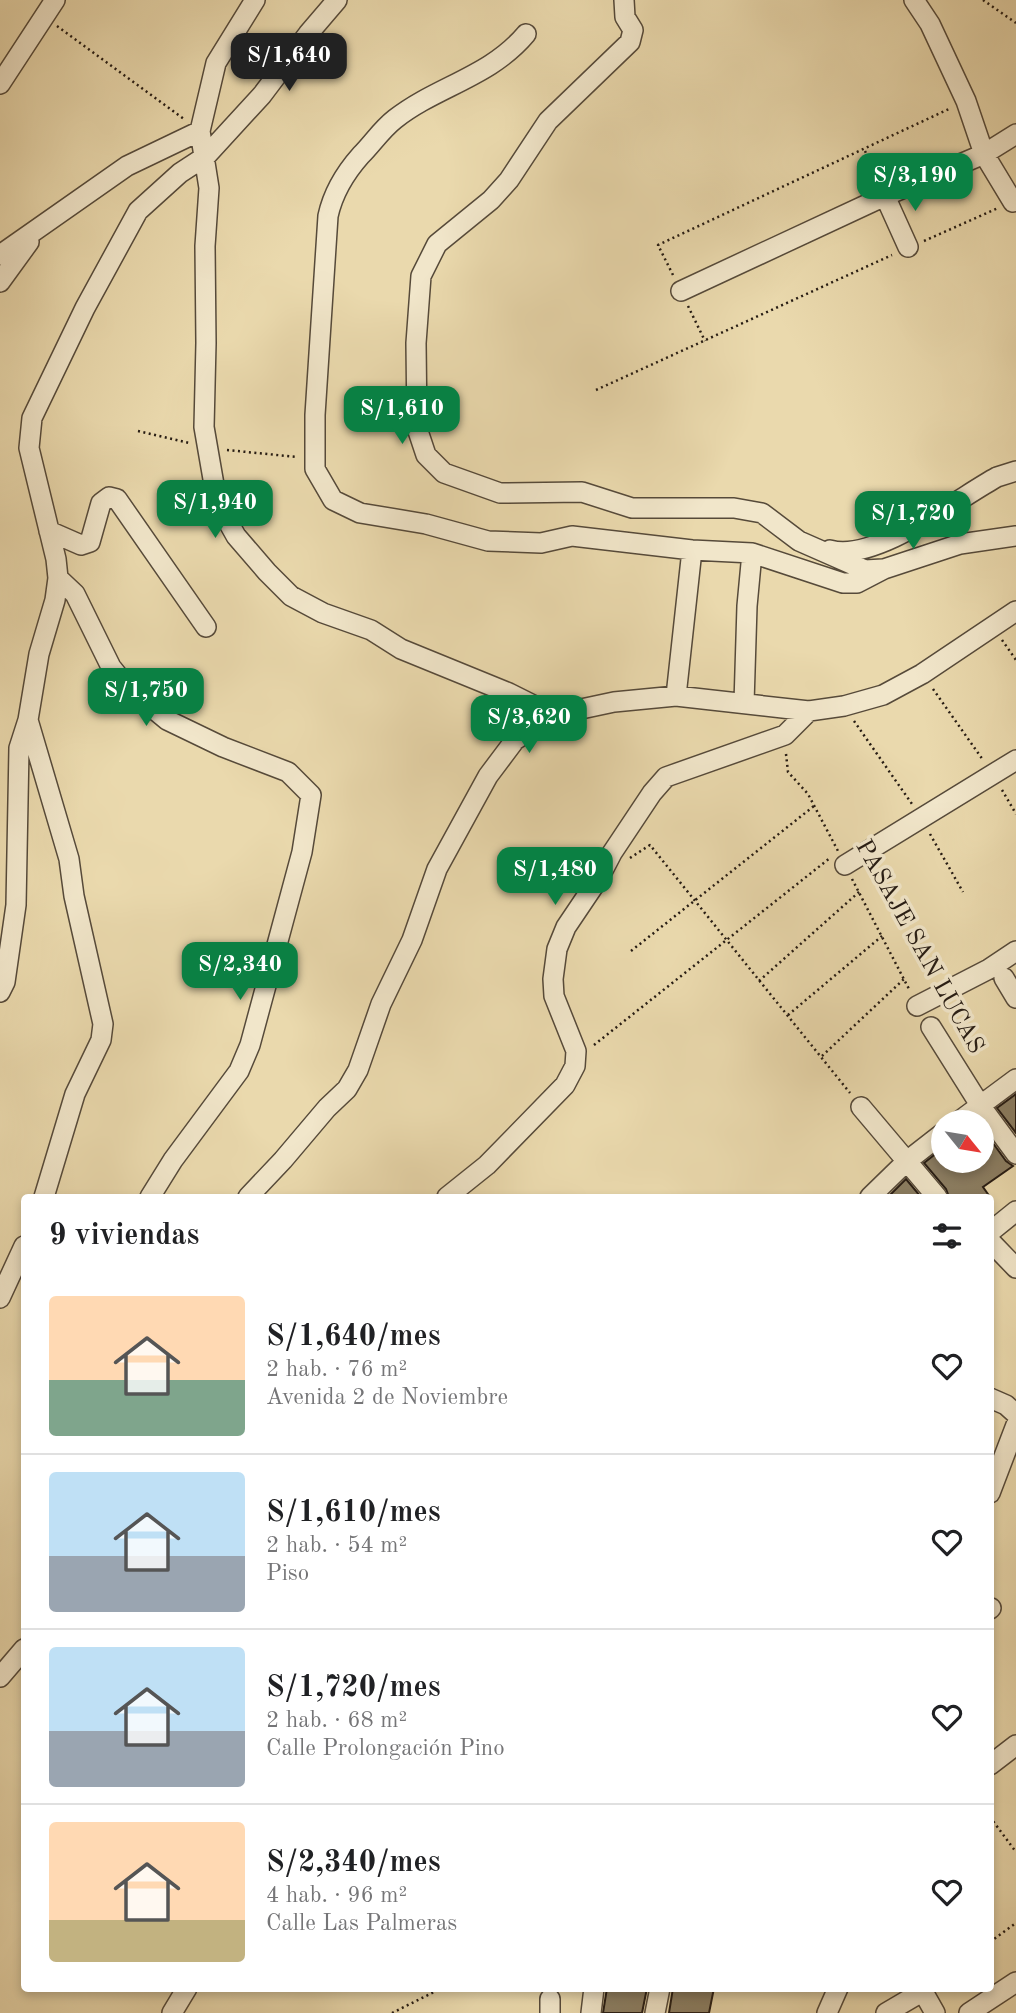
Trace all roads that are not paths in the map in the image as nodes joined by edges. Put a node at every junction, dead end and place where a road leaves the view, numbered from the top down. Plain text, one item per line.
1 (55, 0) edge
2 (255, 0) edge
3 (337, 0) edge
4 (624, 0) edge
5 (914, 0) edge
6 (526, 34) dead end
7 (0, 84) edge
8 (200, 131) junction
9 (1016, 134) edge
10 (984, 154) junction
11 (206, 156) junction
12 (885, 196) junction
13 (1013, 202) road end
14 (38, 230) junction
15 (908, 247) road end
16 (0, 255) edge
17 (0, 282) edge
18 (681, 291) dead end
19 (1016, 471) edge
20 (49, 531) junction
21 (1016, 536) edge
22 (799, 541) junction
23 (692, 550) junction
24 (752, 553) junction
25 (884, 569) junction
26 (58, 578) junction
27 (1016, 611) edge
28 (205, 626) dead end
29 (676, 696) junction
30 (744, 703) junction
31 (809, 711) junction
32 (553, 715) junction
33 (28, 720) junction
34 (1016, 760) edge
35 (841, 858) road end
36 (1016, 951) edge
37 (1004, 978) dead end
38 (0, 992) edge
39 (1016, 998) edge
40 (917, 1006) road end
41 (931, 1027) dead end
42 (1016, 1079) edge
43 (980, 1105) junction
44 (861, 1107) road end
45 (974, 1110) edge
46 (931, 1142) edge
47 (1016, 1154) edge
48 (907, 1161) junction
49 (45, 1194) edge
50 (152, 1194) edge
51 (251, 1194) edge
52 (451, 1194) edge
53 (873, 1194) edge
54 (934, 1194) edge
55 (1016, 1211) edge
56 (994, 1229) edge
57 (994, 1245) edge
58 (21, 1252) edge
59 (1016, 1268) edge
60 (0, 1298) edge
61 (994, 1400) edge
62 (1016, 1414) edge
63 (1016, 1425) edge
64 (994, 1483) edge
65 (21, 1652) edge
66 (0, 1677) edge
67 (1016, 1745) edge
68 (994, 1762) edge
69 (1016, 1982) edge
70 (185, 1992) edge
71 (594, 1992) edge
72 (659, 1992) edge
73 (836, 1992) edge
74 (172, 2013) edge
75 (591, 2013) edge
76 (655, 2013) edge
77 (827, 2013) edge
78 (886, 2013) edge
79 (936, 2013) edge
80 (969, 2013) edge

1 - 7 street
2 - 8 street
3 - 11 street
4 - 22 street
5 - 10 street
6 - 23 street
8 - 11 street
8 - 14 street
9 - 10 street
10 - 12 street
10 - 13 street
11 - 20 street
11 - 32 street
12 - 15 street
12 - 18 street
14 - 16 street
14 - 17 street
19 - 22 street
20 - 26 street
20 - 28 street
21 - 25 street
22 - 25 street
23 - 24 street
23 - 29 street
24 - 25 street
24 - 30 street
26 - 33 street
26 - 50 street
27 - 31 street
29 - 30 street
29 - 32 street
30 - 31 street
31 - 52 street
32 - 51 street
33 - 38 street
33 - 49 street
34 - 35 street
36 - 40 street
37 - 39 street
41 - 43 street, PASAJE SAN LUCAS
42 - 43 street
43 - 45 street
43 - 47 street, PASAJE SAN LUCAS
44 - 48 street
46 - 48 street
48 - 53 street
48 - 54 street
55 - 56 street
57 - 59 street
58 - 60 street
61 - 62 street
63 - 64 street
65 - 66 street
67 - 68 street
69 - 80 street
70 - 74 street
71 - 75 street
72 - 76 street
73 - 77 street
78 - 79 street

